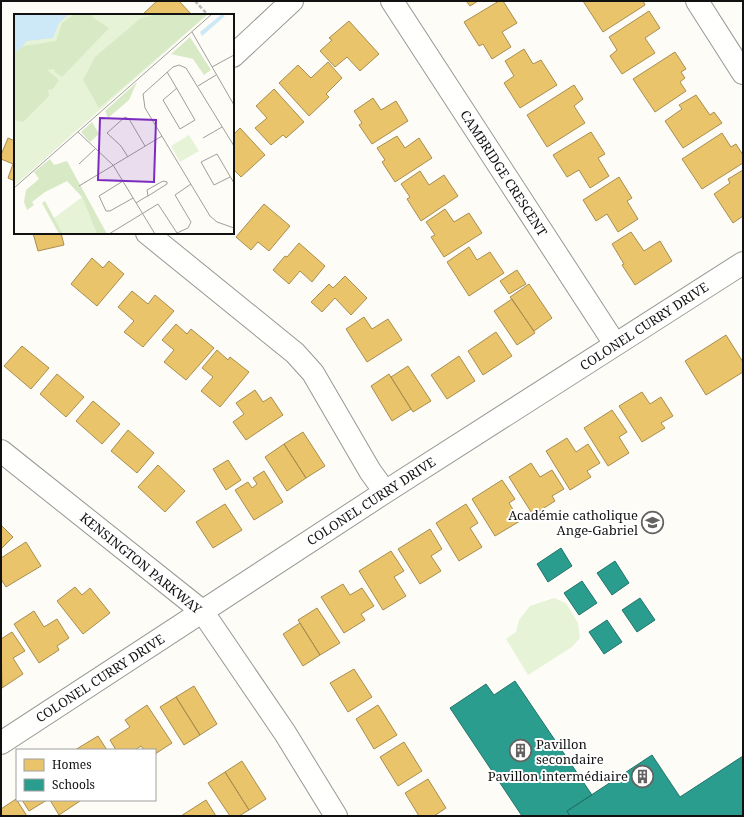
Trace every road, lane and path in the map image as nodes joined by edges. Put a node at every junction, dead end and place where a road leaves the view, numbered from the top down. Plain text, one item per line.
1 (195, 1) edge
2 (292, 1) edge
3 (392, 1) edge
4 (697, 1) edge
5 (207, 14) edge
6 (234, 55) edge
7 (743, 73) edge
8 (148, 234) edge
9 (743, 263) edge
10 (616, 344) junction
11 (1, 451) edge
12 (385, 492) junction
13 (202, 611) junction
14 (1, 743) edge
15 (336, 816) edge

1 - 5 path
2 - 6 street
3 - 10 street, CAMBRIDGE CRESCENT
4 - 7 street
8 - 12 street
9 - 10 street, COLONEL CURRY DRIVE
10 - 12 street, COLONEL CURRY DRIVE
11 - 13 street, KENSINGTON PARKWAY
12 - 13 street, COLONEL CURRY DRIVE
13 - 14 street, COLONEL CURRY DRIVE
13 - 15 street, KENSINGTON PARKWAY

